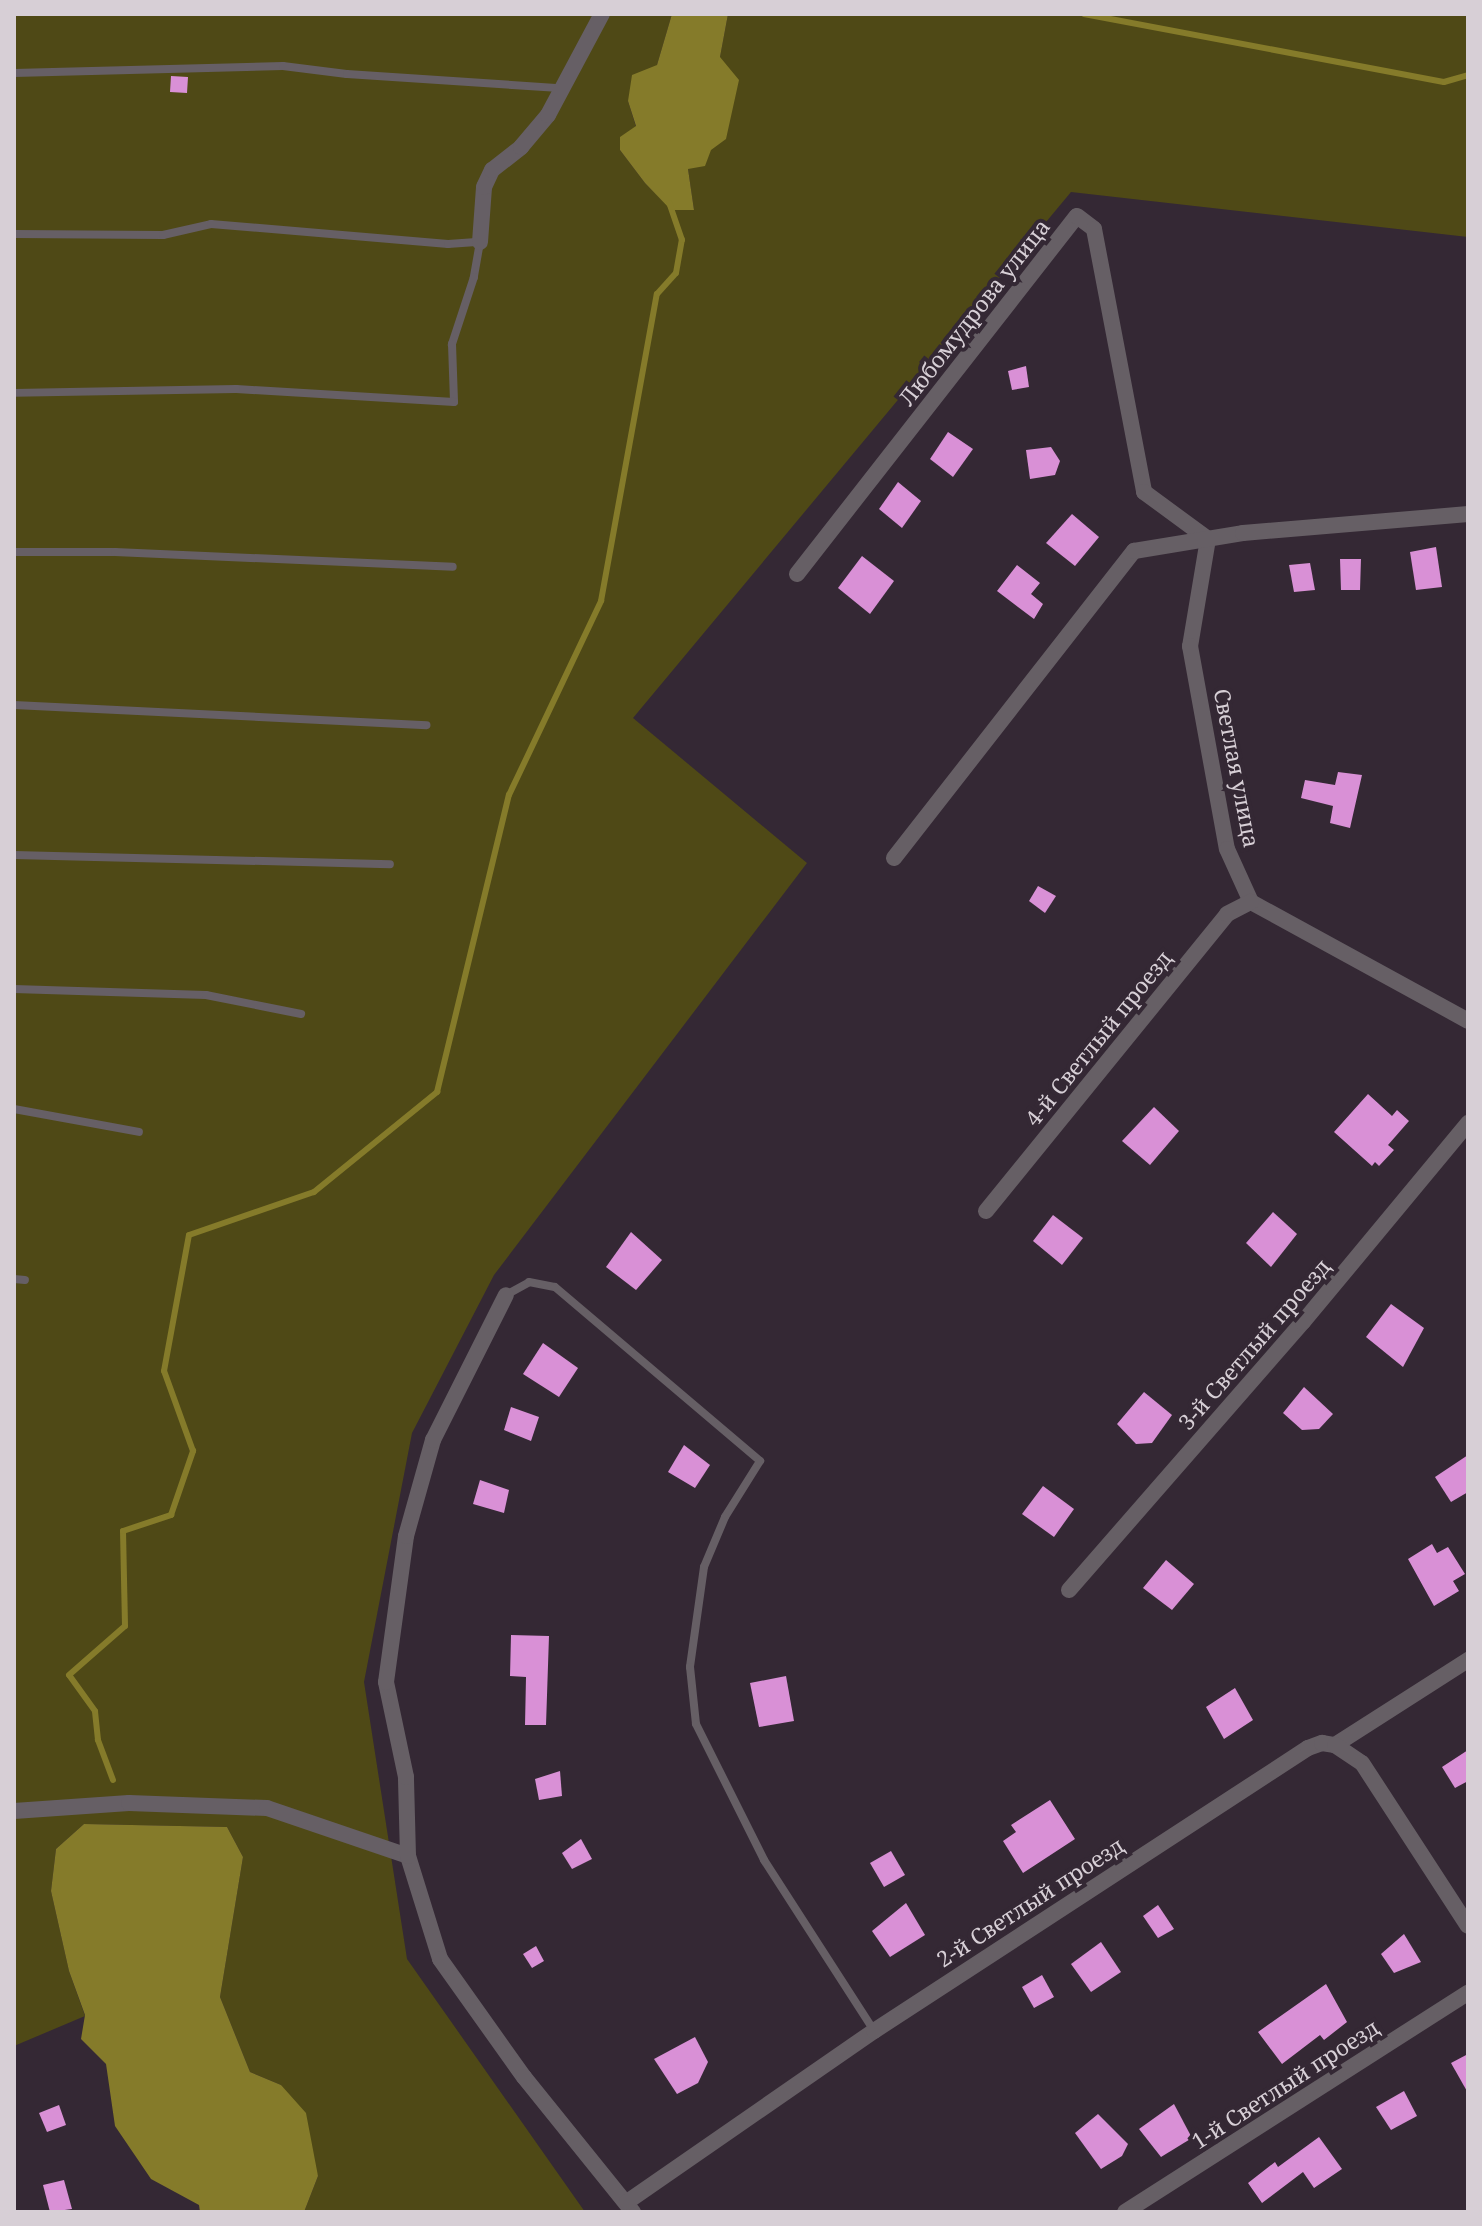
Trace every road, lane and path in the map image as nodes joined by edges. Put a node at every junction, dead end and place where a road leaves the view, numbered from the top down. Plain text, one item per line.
1 (602, 14) edge
2 (14, 73) edge
3 (560, 88) junction
4 (14, 234) edge
5 (480, 242) junction
6 (14, 393) edge
7 (1468, 514) edge
8 (1208, 539) junction
9 (14, 552) edge
10 (453, 567) dead end
11 (797, 574) dead end
12 (14, 705) edge
13 (427, 725) dead end
14 (14, 855) edge
15 (894, 858) dead end
16 (390, 864) dead end
17 (1251, 902) junction
18 (14, 989) edge
19 (301, 1014) dead end
20 (1468, 1021) edge
21 (14, 1109) edge
22 (1468, 1123) edge
23 (139, 1132) dead end
24 (986, 1211) dead end
25 (14, 1279) edge
26 (25, 1280) dead end
27 (506, 1295) joint
28 (1069, 1590) dead end
29 (1468, 1660) edge
30 (1335, 1745) junction
31 (14, 1811) edge
32 (408, 1856) junction
33 (1468, 1926) edge
34 (1468, 1993) edge
35 (874, 2031) junction
36 (630, 2207) edge
37 (1125, 2212) edge

1 - 3 street
2 - 3 lane
3 - 5 street
4 - 5 lane
5 - 6 lane
7 - 8 street
8 - 11 street, Любомудрова улица
8 - 15 street
8 - 17 street, Светлая улица
9 - 10 lane
12 - 13 lane
14 - 16 lane
17 - 20 street
17 - 24 street, 4-й Светлый проезд
18 - 19 lane
21 - 23 lane
22 - 28 street, 3-й Светлый проезд
25 - 26 lane
27 - 32 street
27 - 35 lane
29 - 30 street, 2-й Светлый проезд
30 - 33 street
30 - 35 street, 2-й Светлый проезд
31 - 32 street
32 - 36 street
34 - 37 street, 1-й Светлый проезд
35 - 36 street, 2-й Светлый проезд

